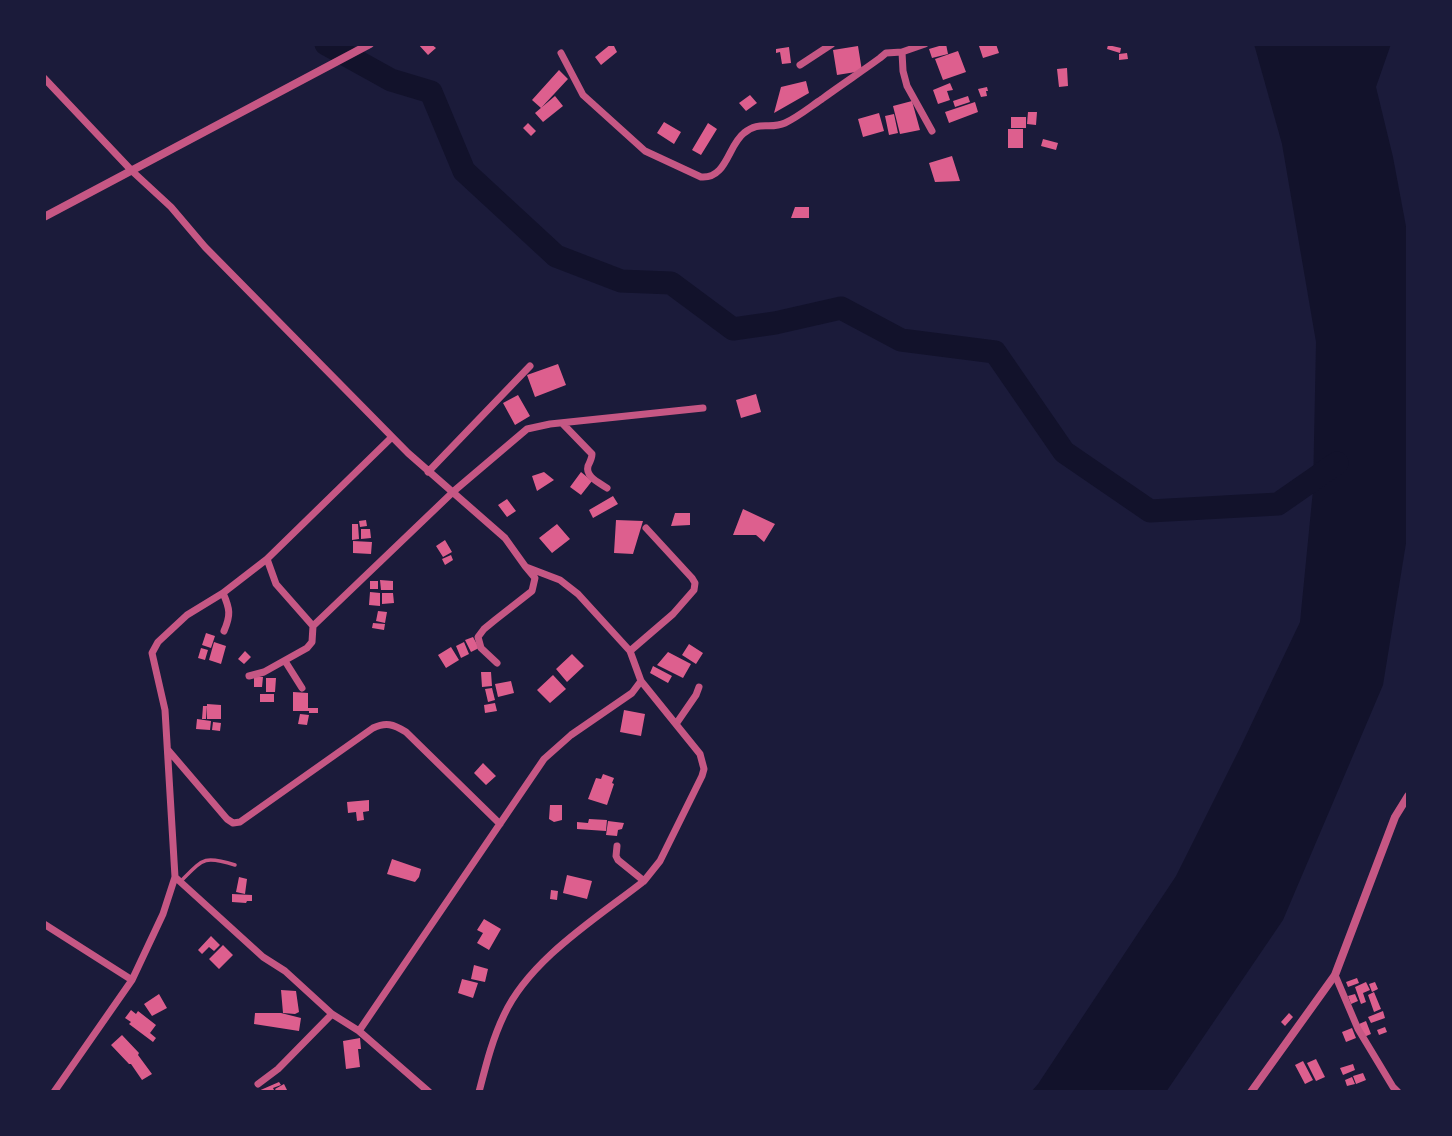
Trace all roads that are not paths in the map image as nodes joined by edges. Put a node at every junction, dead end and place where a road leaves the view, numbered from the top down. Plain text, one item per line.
1 (370, 44) edge
2 (832, 44) edge
3 (925, 44) edge
4 (561, 52) dead end
5 (902, 52) junction
6 (800, 65) dead end
7 (44, 78) edge
8 (932, 131) dead end
9 (132, 170) junction
10 (44, 217) edge
11 (530, 366) dead end
12 (703, 408) dead end
13 (562, 423) junction
14 (392, 437) junction
15 (428, 472) junction
16 (607, 488) dead end
17 (454, 491) junction
18 (646, 528) dead end
19 (267, 559) junction
20 (525, 566) junction
21 (223, 593) junction
22 (313, 626) junction
23 (224, 631) dead end
24 (630, 651) junction
25 (285, 661) junction
26 (497, 663) dead end
27 (248, 676) dead end
28 (641, 681) junction
29 (699, 687) dead end
30 (302, 688) dead end
31 (676, 724) junction
32 (168, 749) junction
33 (1408, 796) edge
34 (500, 824) junction
35 (617, 846) dead end
36 (235, 865) dead end
37 (178, 879) junction
38 (644, 881) junction
39 (44, 924) edge
40 (1335, 975) junction
41 (132, 980) junction
42 (332, 1014) junction
43 (359, 1031) junction
44 (258, 1084) dead end
45 (54, 1092) edge
46 (429, 1092) edge
47 (480, 1092) edge
48 (1251, 1092) edge
49 (1398, 1092) edge

1 - 9 street
2 - 6 street
3 - 5 street
4 - 5 street
5 - 8 street
7 - 9 street
9 - 10 street
9 - 14 street
11 - 15 street
12 - 13 street
13 - 16 street
13 - 17 street
14 - 15 street
14 - 19 street
15 - 17 street
17 - 20 street
17 - 22 street
18 - 24 street
19 - 21 street
19 - 22 street
20 - 24 street
20 - 26 street
21 - 23 street
21 - 32 street
22 - 25 street
24 - 28 street
25 - 27 street
25 - 30 street
28 - 31 street
28 - 34 street
29 - 31 street
31 - 38 street
32 - 34 street
32 - 37 street
33 - 40 street
34 - 43 street
35 - 38 street
36 - 37 lane
37 - 41 street
37 - 42 street
38 - 47 street
39 - 41 street
40 - 48 street
40 - 49 street
41 - 45 street
42 - 43 street
42 - 44 street
43 - 46 street

